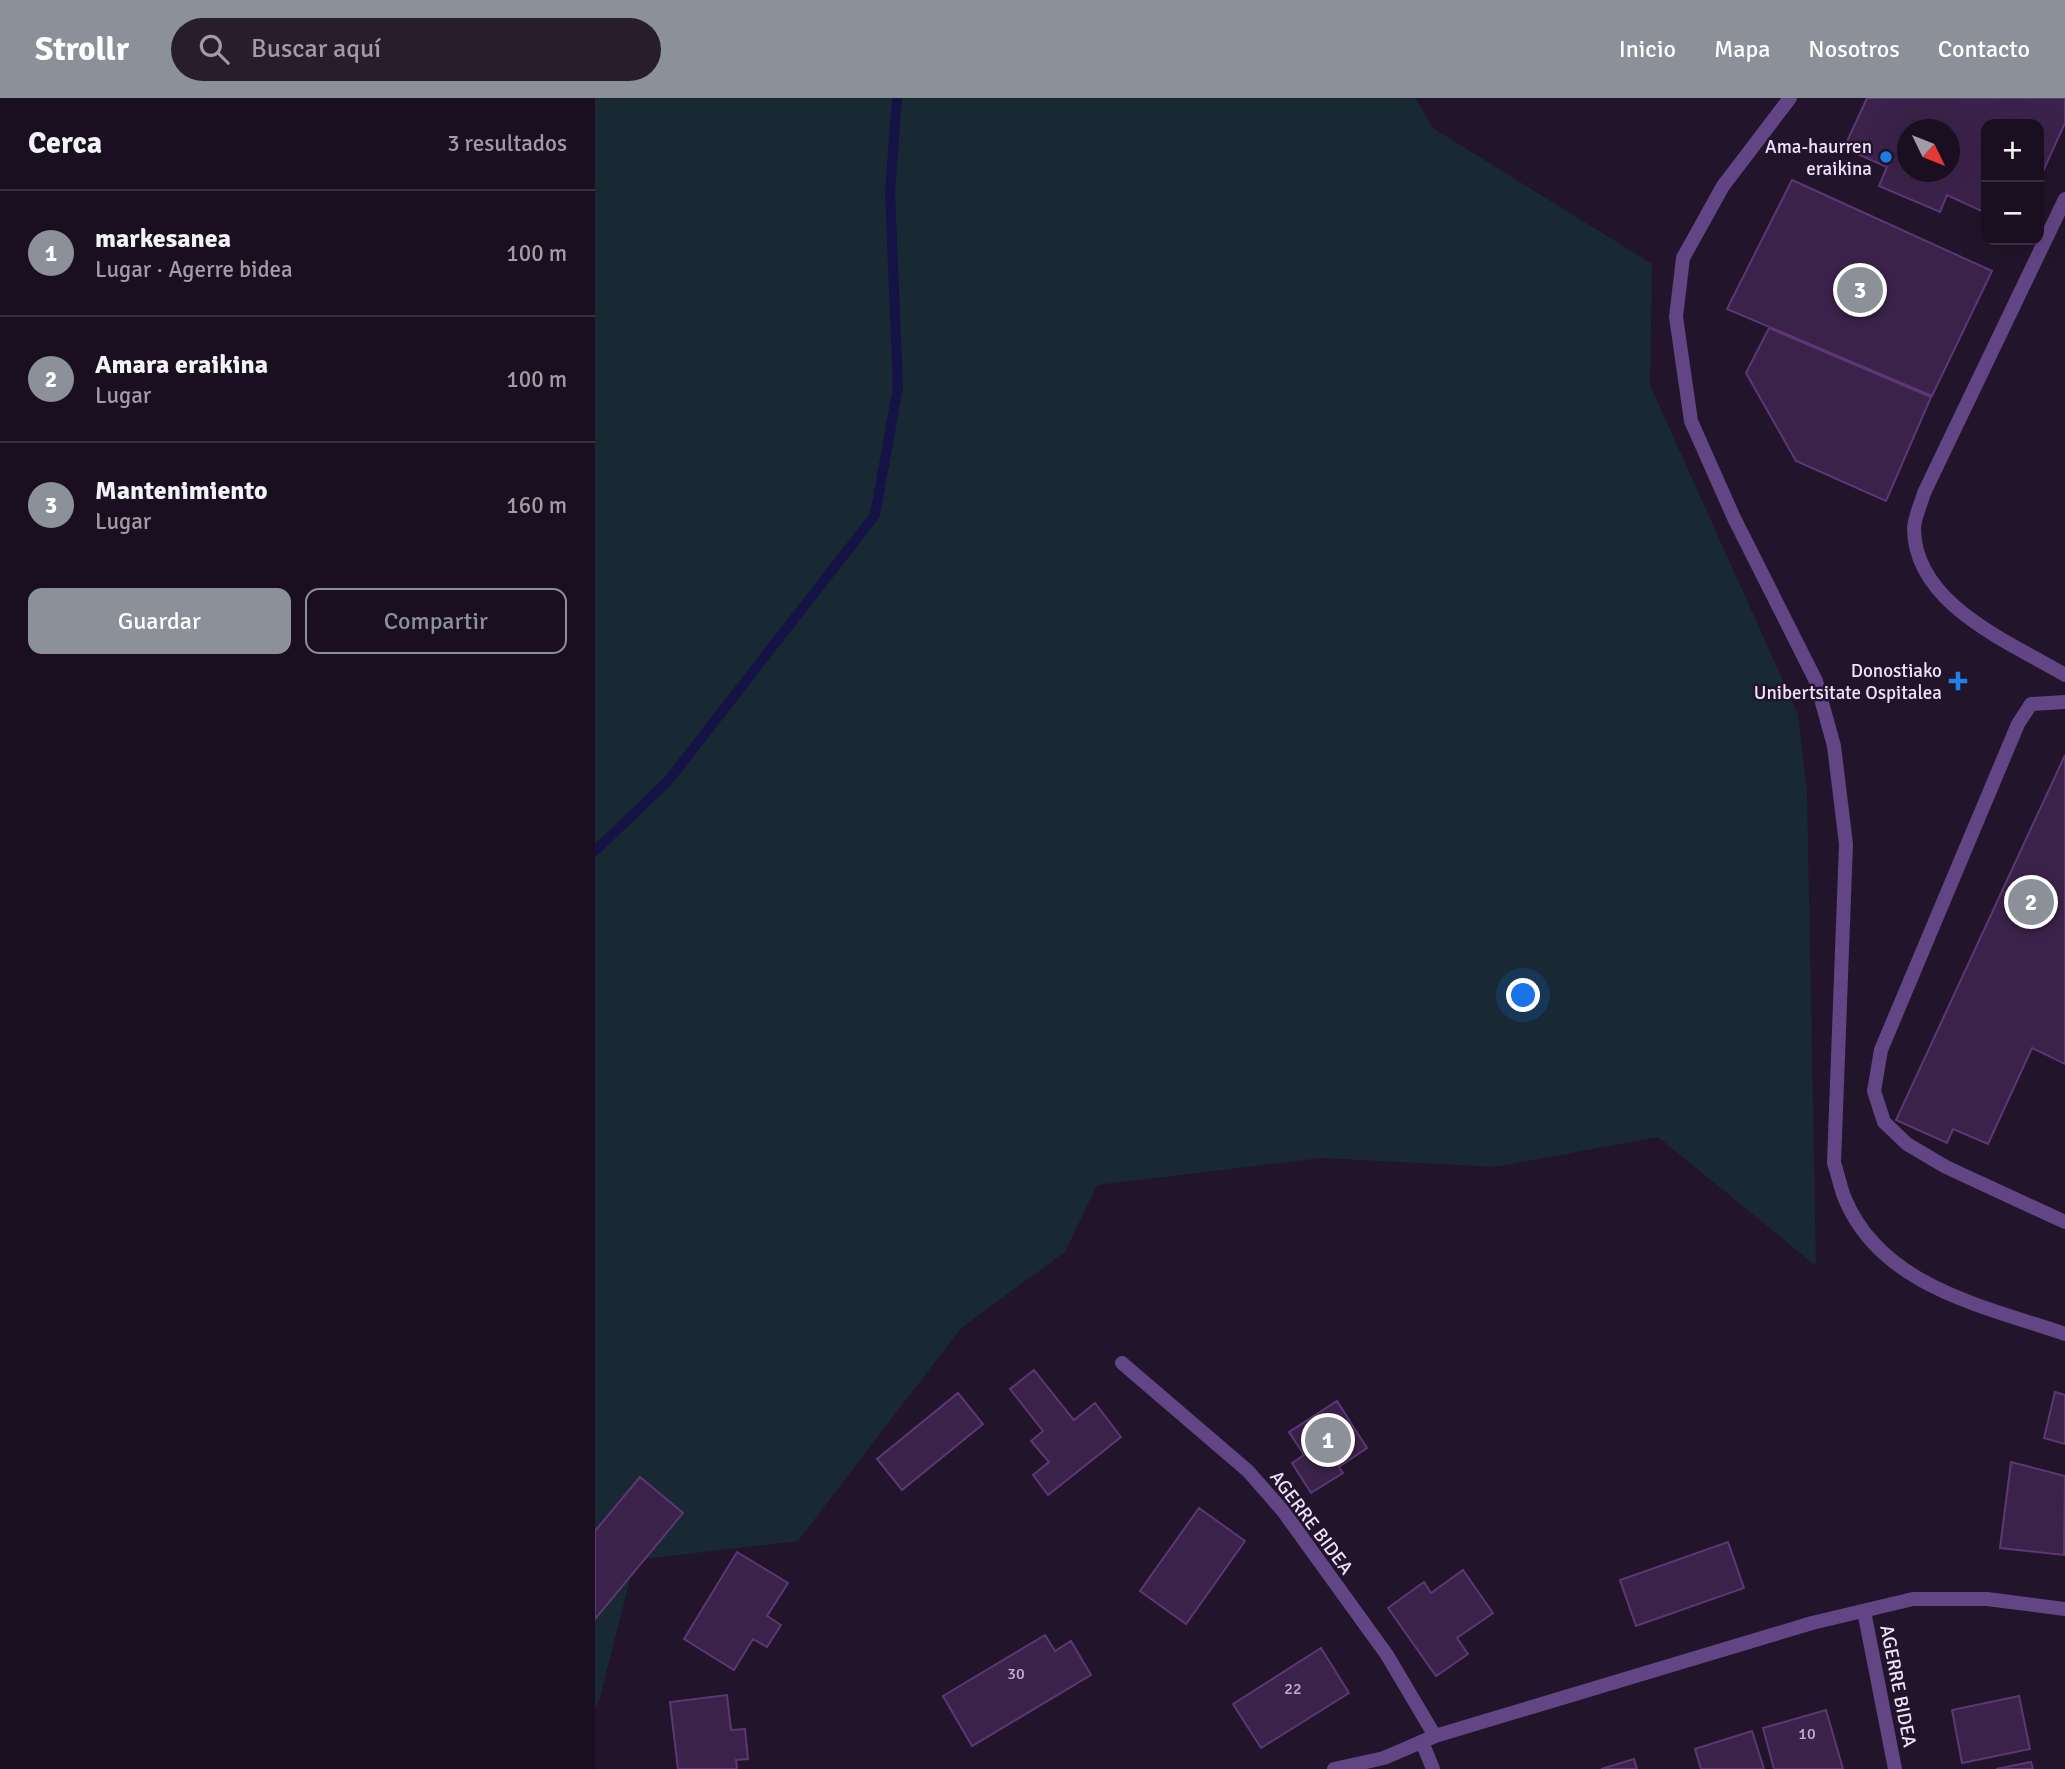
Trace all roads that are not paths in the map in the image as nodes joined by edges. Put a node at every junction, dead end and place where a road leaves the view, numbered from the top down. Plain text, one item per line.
1 (1790, 98) edge
2 (2065, 199) edge
3 (2060, 225) edge
4 (2065, 675) edge
5 (2065, 702) edge
6 (2065, 1222) edge
7 (2065, 1334) edge
8 (1122, 1363) dead end
9 (2065, 1609) edge
10 (1864, 1611) junction
11 (1428, 1739) junction
12 (1334, 1769) edge
13 (1433, 1769) edge
14 (1895, 1769) edge

1 - 7 street
2 - 3 street
3 - 4 street
5 - 6 street
8 - 11 street, AGERRE BIDEA
9 - 10 street, AGERRE BIDEA
10 - 11 street, AGERRE BIDEA
10 - 14 street, AGERRE BIDEA
11 - 12 street, AGERRE BIDEA
11 - 13 street, AGERRE BIDEA

